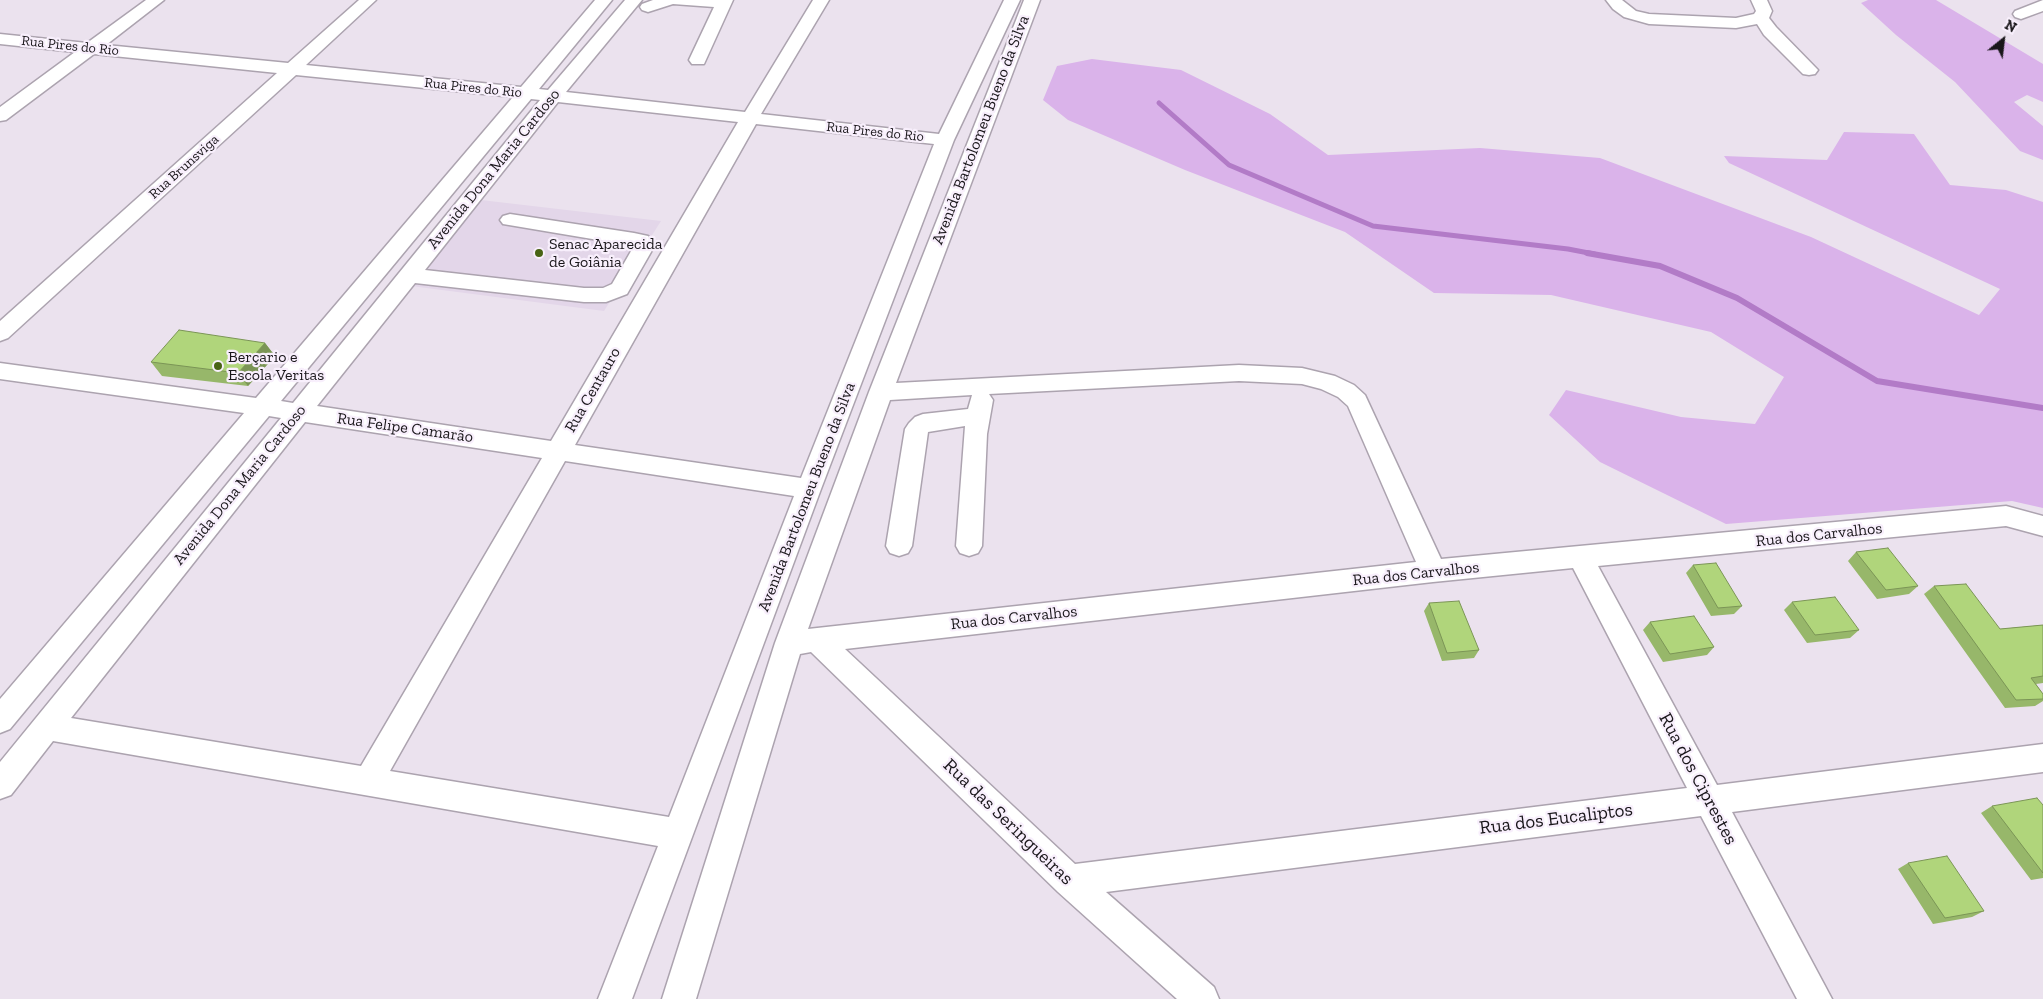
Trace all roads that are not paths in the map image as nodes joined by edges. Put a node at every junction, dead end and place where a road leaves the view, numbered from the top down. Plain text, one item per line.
1 (156, 0) edge
2 (368, 0) edge
3 (604, 0) edge
4 (668, 0) edge
5 (677, 0) edge
6 (821, 0) edge
7 (1012, 0) edge
8 (1032, 0) edge
9 (1614, 0) edge
10 (1759, 0) edge
11 (724, 1) edge
12 (641, 4) edge
13 (2043, 5) edge
14 (2021, 14) dead end
15 (1761, 18) junction
16 (0, 39) edge
17 (91, 48) junction
18 (698, 60) dead end
19 (292, 69) junction
20 (1808, 70) dead end
21 (524, 93) junction
22 (553, 96) junction
23 (0, 116) edge
24 (750, 118) junction
25 (945, 140) junction
26 (510, 220) dead end
27 (409, 275) junction
28 (0, 334) edge
29 (0, 370) edge
30 (982, 385) junction
31 (881, 392) junction
32 (262, 407) junction
33 (298, 412) junction
34 (978, 416) junction
35 (558, 450) junction
36 (809, 489) junction
37 (2043, 526) edge
38 (899, 546) dead end
39 (969, 546) dead end
40 (1581, 559) junction
41 (1433, 571) junction
42 (803, 641) junction
43 (0, 720) edge
44 (46, 728) junction
45 (2043, 758) edge
46 (368, 782) junction
47 (0, 785) edge
48 (1709, 800) junction
49 (678, 834) junction
50 (1069, 880) junction
51 (615, 999) edge
52 (679, 999) edge
53 (1202, 999) edge
54 (1815, 999) edge

1 - 17 street
2 - 19 street, Rua Brunsviga
3 - 21 street, Avenida Dona Maria Cardoso
4 - 12 street
5 - 11 street
6 - 24 street, Rua Centauro
7 - 25 street, Avenida Bartolomeu Bueno da Silva
8 - 31 street, Avenida Bartolomeu Bueno da Silva
9 - 15 street
10 - 15 street
11 - 18 street
12 - 22 street, Avenida Dona Maria Cardoso
13 - 14 street
15 - 20 street
16 - 17 street, Rua Pires do Rio
17 - 19 street, Rua Pires do Rio
17 - 23 street
19 - 21 street, Rua Pires do Rio
19 - 28 street, Rua Brunsviga
21 - 22 street, Rua Pires do Rio
21 - 32 street, Avenida Dona Maria Cardoso
22 - 24 street, Rua Pires do Rio
22 - 27 street, Avenida Dona Maria Cardoso
24 - 25 street, Rua Pires do Rio
24 - 35 street, Rua Centauro
25 - 36 street, Avenida Bartolomeu Bueno da Silva
26 - 27 street
27 - 33 street, Avenida Dona Maria Cardoso
29 - 32 street, Rua Felipe Camarão
30 - 31 street
30 - 34 street
30 - 41 street
31 - 42 street, Avenida Bartolomeu Bueno da Silva
32 - 33 street, Rua Felipe Camarão
32 - 43 street, Avenida Dona Maria Cardoso
33 - 35 street, Rua Felipe Camarão
33 - 44 street, Avenida Dona Maria Cardoso
34 - 38 street
34 - 39 street
35 - 36 street, Rua Felipe Camarão
35 - 46 street, Rua Centauro
36 - 49 street, Avenida Bartolomeu Bueno da Silva
37 - 40 street, Rua dos Carvalhos
40 - 41 street, Rua dos Carvalhos
40 - 48 street, Rua dos Ciprestes
41 - 42 street, Rua dos Carvalhos
42 - 50 street, Rua das Seringueiras
42 - 52 street, Avenida Bartolomeu Bueno da Silva
44 - 46 street
44 - 47 street, Avenida Dona Maria Cardoso
45 - 48 street, Rua dos Eucaliptos
46 - 49 street
48 - 50 street, Rua dos Eucaliptos
48 - 54 street, Rua dos Ciprestes
49 - 51 street, Avenida Bartolomeu Bueno da Silva
50 - 53 street, Rua das Seringueiras

